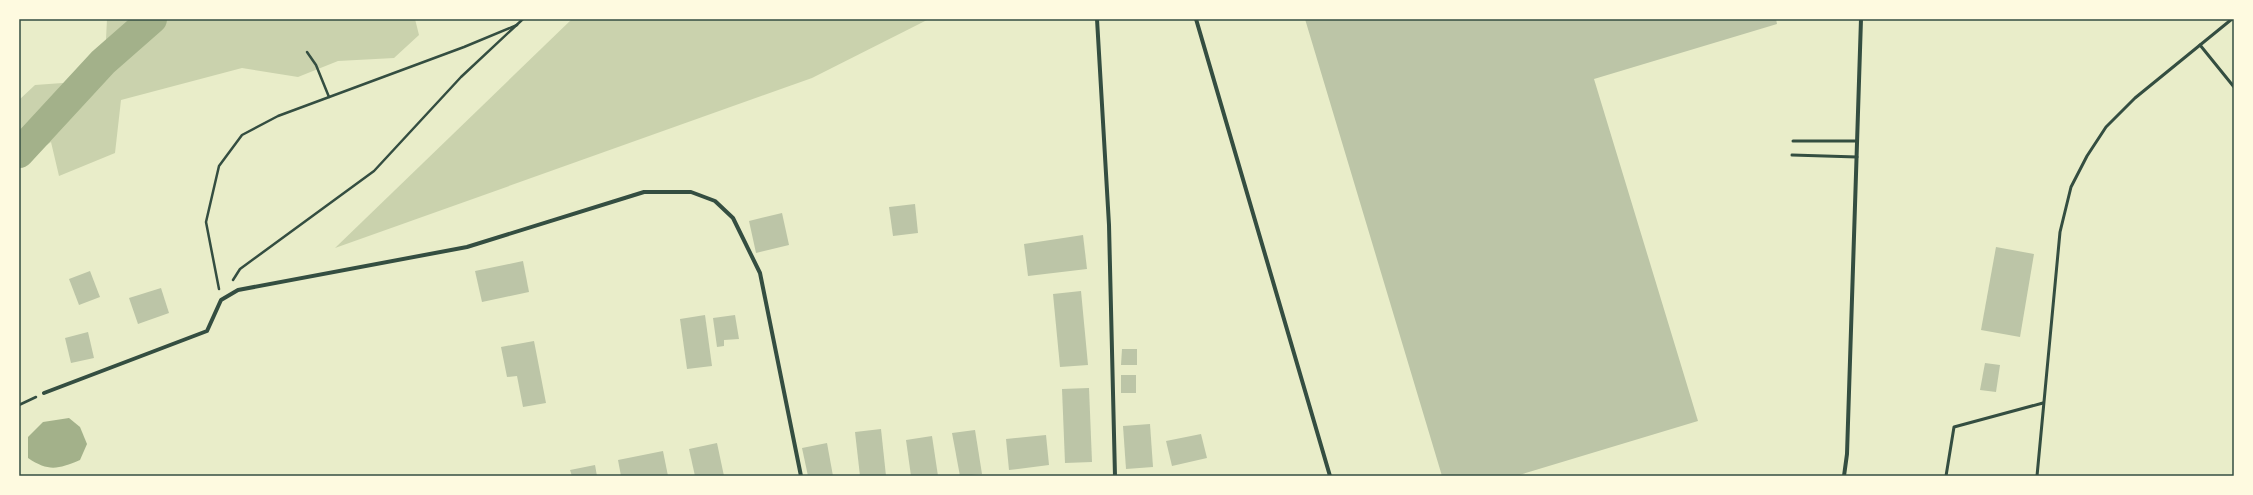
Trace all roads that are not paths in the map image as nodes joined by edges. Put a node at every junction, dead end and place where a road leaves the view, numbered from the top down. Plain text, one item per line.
1 (1097, 19) edge
2 (1196, 19) edge
3 (1861, 19) edge
4 (2232, 19) edge
5 (2200, 45) junction
6 (2234, 87) edge
7 (1793, 140) dead end
8 (1857, 142) junction
9 (1792, 155) dead end
10 (1856, 157) junction
11 (44, 393) road end
12 (2043, 403) junction
13 (801, 476) edge
14 (1115, 476) edge
15 (1330, 476) edge
16 (1844, 476) edge
17 (1946, 476) edge
18 (2037, 476) edge

1 - 14 street
2 - 15 street
3 - 8 street
4 - 5 lane
5 - 6 lane
5 - 12 lane
7 - 8 lane
8 - 10 street
9 - 10 lane
10 - 16 street
11 - 13 street
12 - 17 lane
12 - 18 lane

